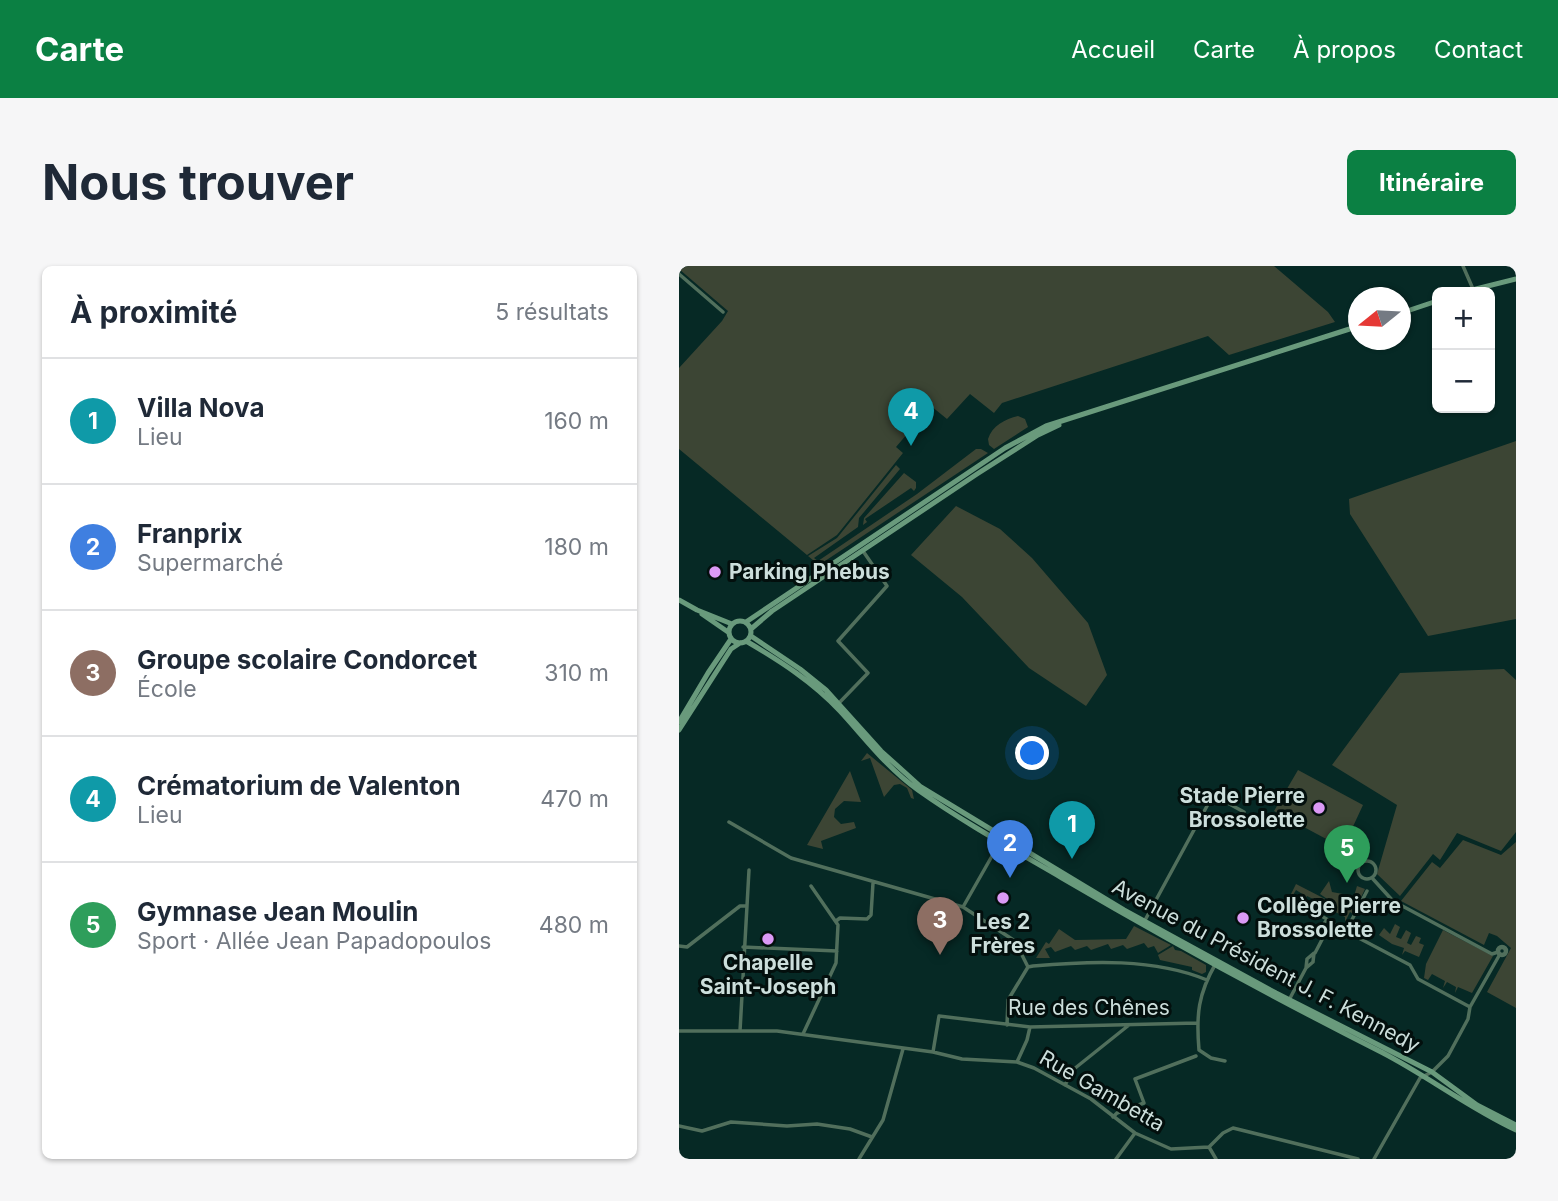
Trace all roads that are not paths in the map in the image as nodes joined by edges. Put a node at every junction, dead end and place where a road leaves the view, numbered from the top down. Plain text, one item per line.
1 (1463, 266) edge
2 (679, 274) edge
3 (1516, 281) edge
4 (1472, 287) edge
5 (1482, 287) edge
6 (1432, 303) edge
7 (1411, 310) edge
8 (723, 312) dead end
9 (1348, 330) edge
10 (1085, 415) junction
11 (993, 456) junction
12 (977, 474) junction
13 (882, 534) junction
14 (861, 548) junction
15 (679, 600) edge
16 (697, 610) junction
17 (746, 622) junction
18 (732, 624) junction
19 (751, 629) junction
20 (730, 636) junction
21 (746, 640) junction
22 (839, 703) junction
23 (679, 722) edge
24 (679, 730) edge
25 (1244, 812) dead end
26 (729, 822) dead end
27 (1002, 839) junction
28 (749, 870) dead end
29 (1373, 878) junction
30 (873, 883) junction
31 (811, 886) dead end
32 (1367, 891) dead end
33 (1292, 901) dead end
34 (746, 906) junction
35 (963, 907) junction
36 (1321, 918) junction
37 (836, 920) junction
38 (1332, 922) junction
39 (1144, 923) junction
40 (1324, 923) junction
41 (1327, 930) junction
42 (1346, 931) junction
43 (679, 946) edge
44 (743, 947) junction
45 (837, 951) junction
46 (1216, 963) junction
47 (1028, 967) junction
48 (1207, 980) junction
49 (1289, 1000) junction
50 (1470, 1007) junction
51 (1197, 1023) junction
52 (1007, 1025) junction
53 (1130, 1025) junction
54 (1030, 1027) junction
55 (679, 1031) edge
56 (740, 1031) junction
57 (803, 1034) junction
58 (904, 1048) junction
59 (933, 1052) junction
60 (1196, 1056) dead end
61 (1224, 1061) dead end
62 (1017, 1062) junction
63 (1432, 1072) junction
64 (1425, 1075) junction
65 (1065, 1085) junction
66 (1113, 1117) junction
67 (679, 1126) edge
68 (1516, 1127) edge
69 (1135, 1133) junction
70 (872, 1137) junction
71 (1209, 1147) junction
72 (859, 1159) edge
73 (1116, 1159) edge
74 (1216, 1159) edge
75 (1358, 1159) edge
76 (1374, 1159) edge

1 - 4 street
2 - 8 street
3 - 5 main road
6 - 7 main road
9 - 10 main road
10 - 11 main road
10 - 12 main road
11 - 12 main road
11 - 13 main road
12 - 13 main road
13 - 14 main road
14 - 17 main road
14 - 19 main road
14 - 22 street
15 - 16 main road
16 - 18 main road
16 - 20 main road
17 - 18 main road
17 - 19 main road
18 - 20 main road
19 - 21 main road
20 - 21 main road
20 - 23 main road
21 - 22 main road, Avenue du Président J. F. Kennedy
21 - 24 main road
21 - 27 main road, Avenue du Président J. F. Kennedy
22 - 27 main road, Avenue du Président J. F. Kennedy
25 - 39 street
26 - 30 street
27 - 35 street
27 - 39 main road, Avenue du Président J. F. Kennedy
28 - 34 street
29 - 29 street
29 - 50 street
30 - 35 street
30 - 37 street
31 - 37 street
32 - 42 street
33 - 36 street
34 - 43 street
34 - 44 street
35 - 47 street
36 - 38 street
36 - 40 street
37 - 45 street
38 - 40 street
38 - 41 street
38 - 42 street
39 - 46 main road, Avenue du Président J. F. Kennedy
40 - 41 street
41 - 49 street
42 - 50 street
44 - 45 street
44 - 56 street
45 - 57 street
46 - 48 street
46 - 49 main road, Avenue du Président J. F. Kennedy
46 - 64 main road, Avenue du Président J. F. Kennedy
47 - 48 street
47 - 52 street
48 - 51 street
49 - 63 main road, Avenue du Président J. F. Kennedy
50 - 63 street
51 - 53 street, Rue des Chênes
51 - 61 street
52 - 54 street, Rue des Chênes
52 - 59 street, Rue des Chênes
53 - 54 street, Rue des Chênes
53 - 65 street
54 - 62 street
55 - 56 street, Rue Gambetta
56 - 57 street, Rue Gambetta
57 - 58 street, Rue Gambetta
58 - 59 street, Rue Gambetta
58 - 70 street
59 - 62 street, Rue Gambetta
60 - 66 street
62 - 65 street, Rue Gambetta
63 - 64 street
63 - 68 main road, Avenue du Président J. F. Kennedy
64 - 68 main road, Avenue du Président J. F. Kennedy
64 - 76 street
65 - 66 street, Rue Gambetta
66 - 69 street, Rue Gambetta
67 - 70 street
69 - 71 street, Rue Gambetta
69 - 73 street
70 - 72 street
71 - 74 street
71 - 75 street, Rue Gambetta

